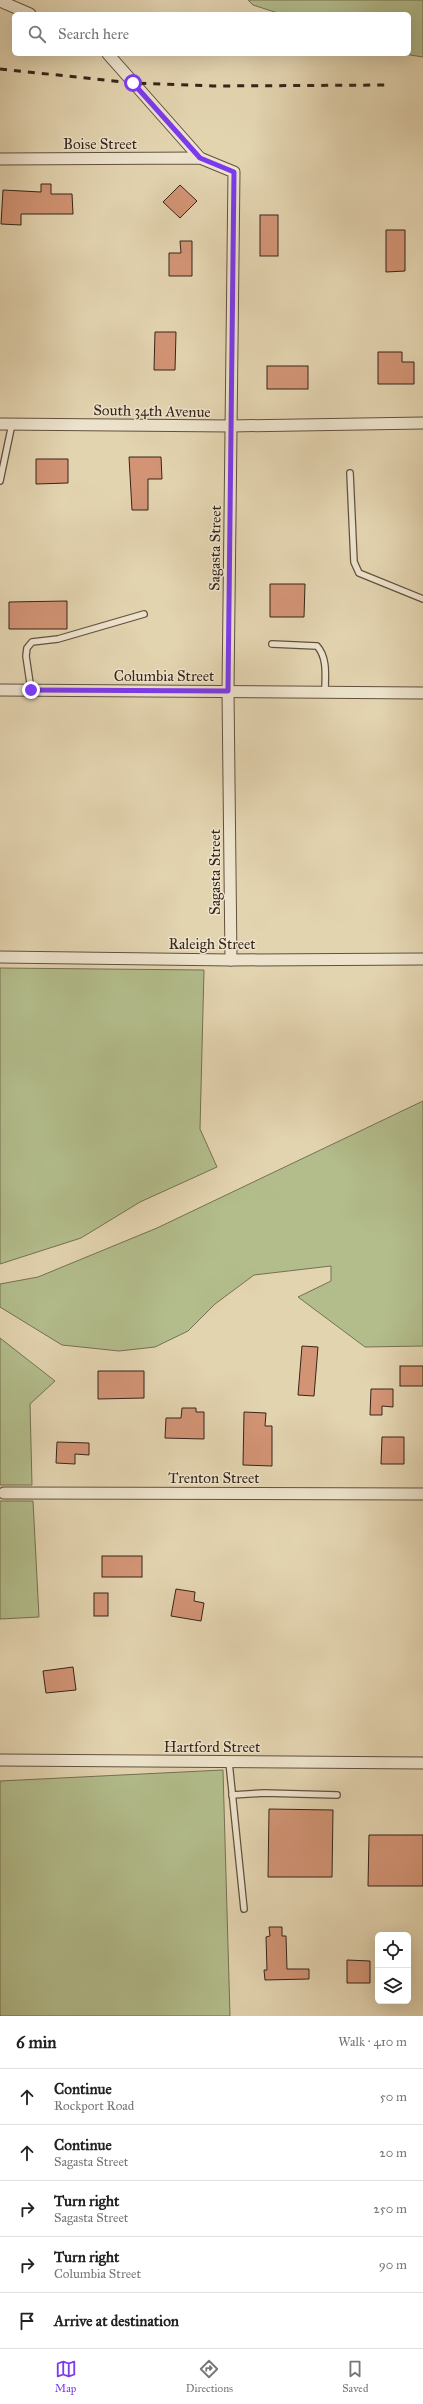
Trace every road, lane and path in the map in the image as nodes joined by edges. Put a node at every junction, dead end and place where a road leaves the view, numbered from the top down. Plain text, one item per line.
1 (0, 1) edge
2 (25, 12) edge
3 (110, 56) edge
4 (200, 158) junction
5 (0, 159) edge
6 (423, 423) edge
7 (0, 424) edge
8 (12, 424) junction
9 (231, 426) junction
10 (350, 473) dead end
11 (0, 481) edge
12 (423, 599) edge
13 (144, 614) dead end
14 (272, 644) dead end
15 (0, 690) edge
16 (31, 690) junction
17 (228, 691) junction
18 (325, 692) junction
19 (423, 693) edge
20 (0, 957) edge
21 (423, 959) edge
22 (231, 960) junction
23 (4, 1493) dead end
24 (423, 1494) edge
25 (0, 1760) edge
26 (229, 1762) junction
27 (423, 1763) edge
28 (337, 1795) dead end
29 (232, 1796) junction
30 (244, 1909) dead end

1 - 2 street
3 - 4 street
4 - 5 street, Boise Street
4 - 9 street, Sagasta Street
6 - 9 street, South 34th Avenue
7 - 8 street, South 34th Avenue
8 - 9 street, South 34th Avenue
8 - 11 lane
9 - 17 street, Sagasta Street
10 - 12 lane
13 - 16 lane
14 - 18 lane
15 - 16 street, Columbia Street
16 - 17 street, Columbia Street
17 - 18 street, Columbia Street
17 - 22 street, Sagasta Street
18 - 19 street, Columbia Street
20 - 22 street, Raleigh Street
21 - 22 street, Raleigh Street
23 - 24 street, Trenton Street
25 - 26 street, Hartford Street
26 - 27 street, Hartford Street
26 - 29 lane
28 - 29 lane
29 - 30 lane

